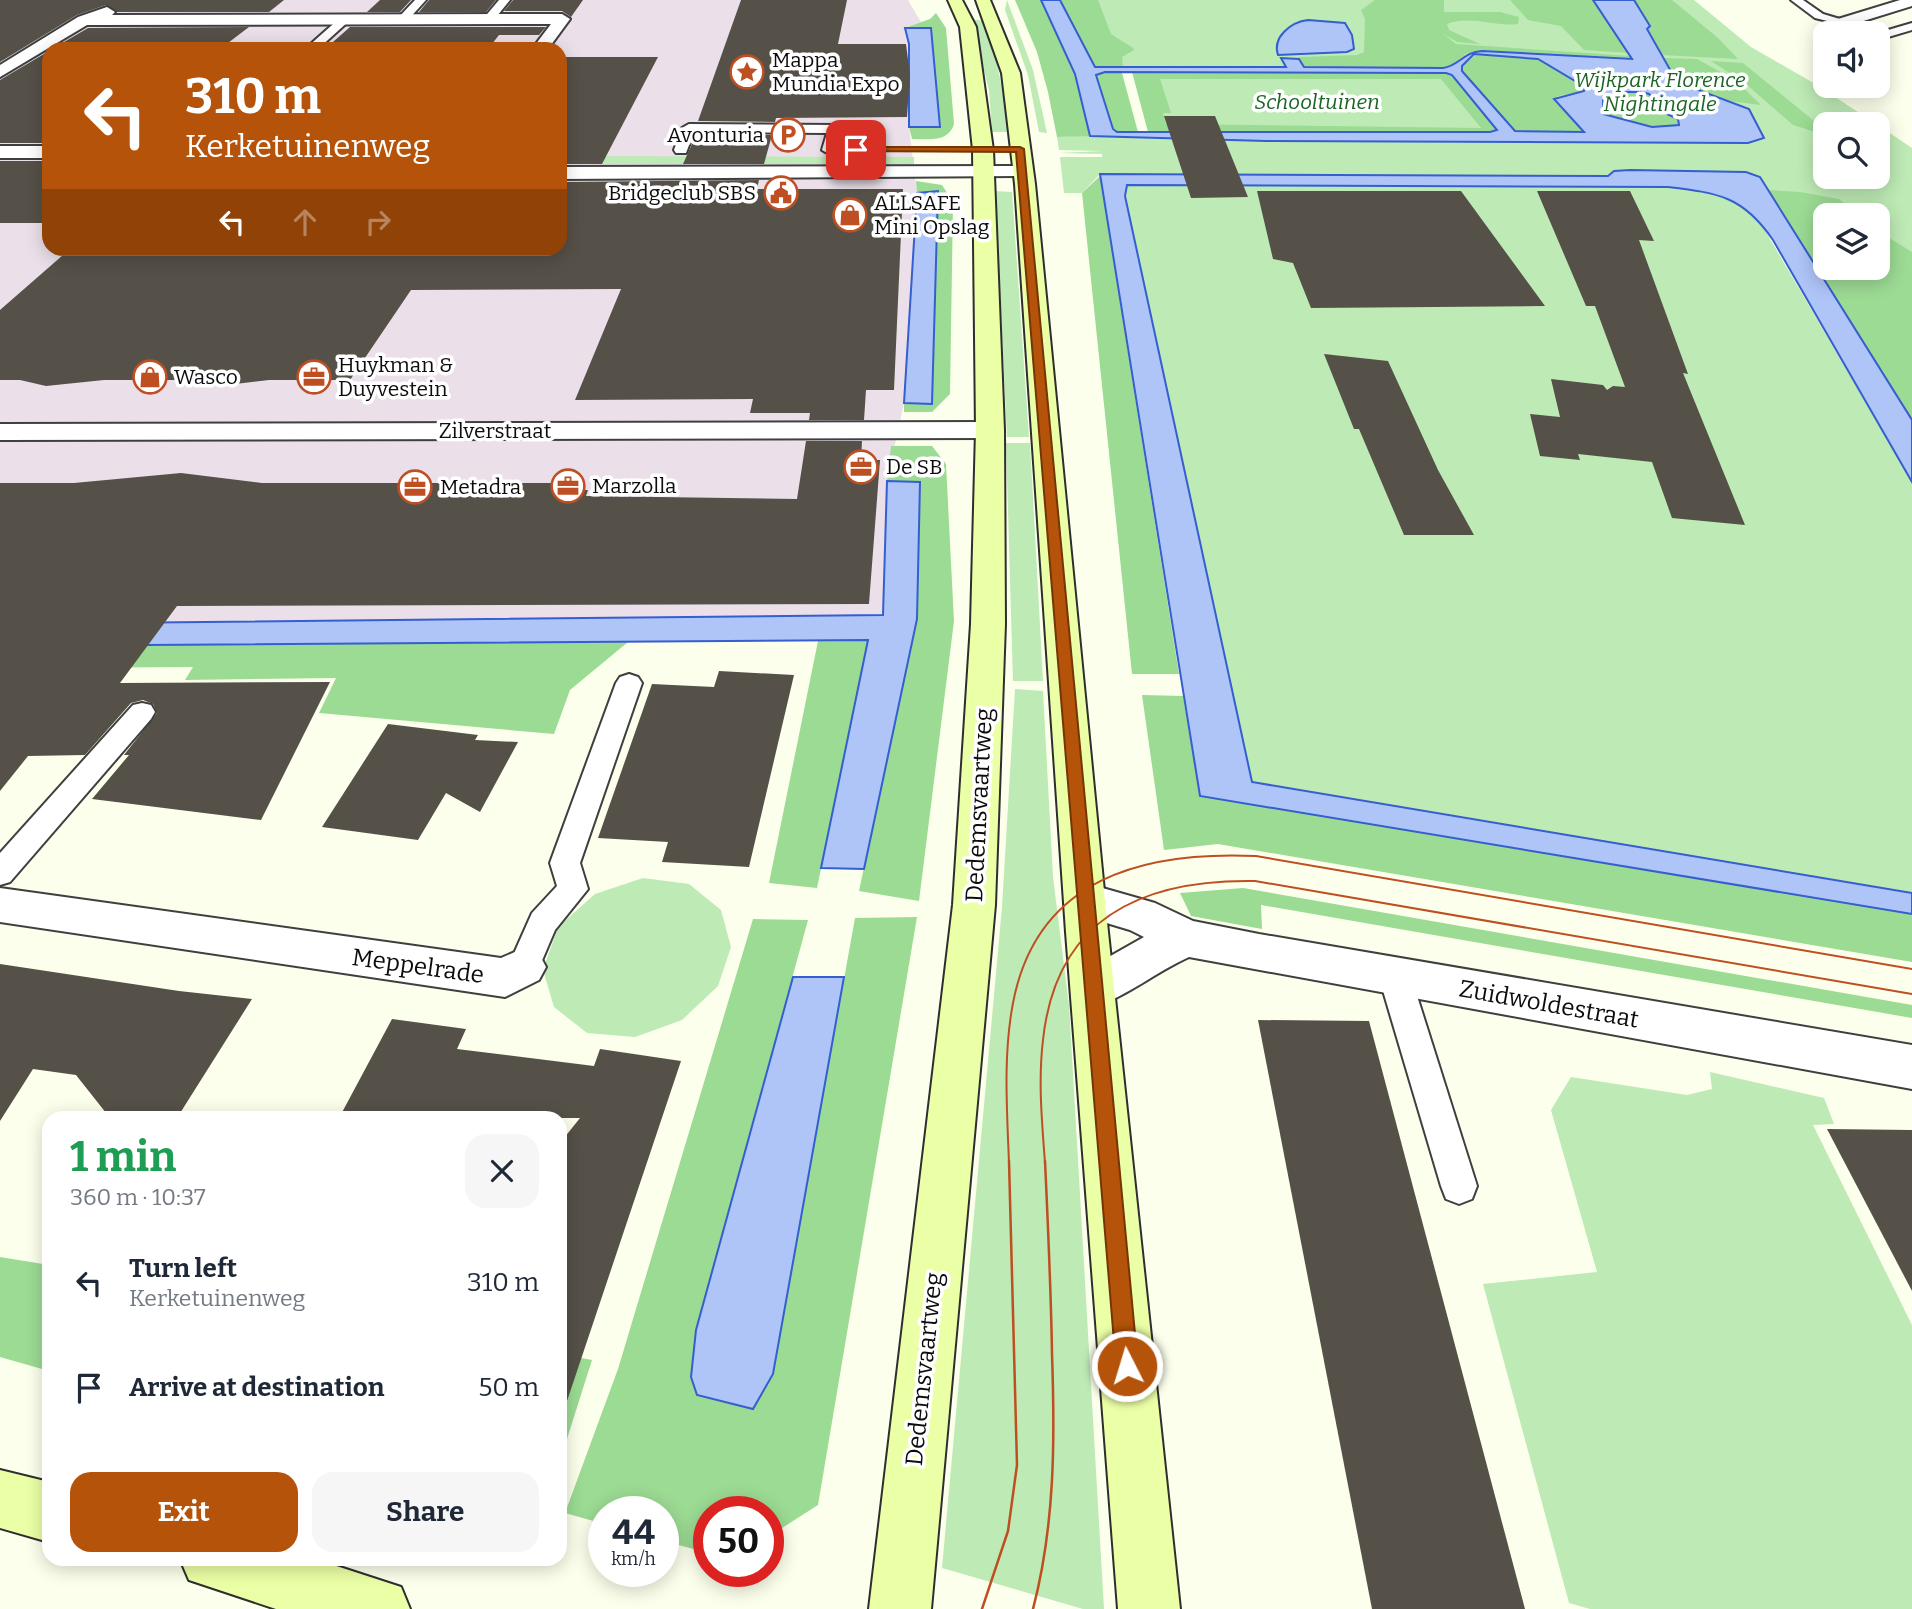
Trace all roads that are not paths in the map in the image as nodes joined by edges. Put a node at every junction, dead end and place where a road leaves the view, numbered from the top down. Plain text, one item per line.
1 (101, 0) edge
2 (421, 0) edge
3 (505, 0) edge
4 (955, 0) edge
5 (983, 0) edge
6 (1796, 0) edge
7 (1912, 1) edge
8 (122, 5) dead end
9 (489, 19) junction
10 (84, 20) junction
11 (344, 20) junction
12 (402, 20) junction
13 (1840, 21) edge
14 (1847, 21) edge
15 (1912, 26) edge
16 (1890, 33) edge
17 (48, 42) edge
18 (318, 42) edge
19 (545, 42) edge
20 (42, 46) edge
21 (0, 72) edge
22 (674, 150) joint
23 (708, 150) dead end
24 (829, 150) dead end
25 (0, 152) edge
26 (42, 152) edge
27 (994, 159) junction
28 (567, 173) edge
29 (990, 430) junction
30 (0, 432) edge
31 (629, 682) dead end
32 (142, 712) dead end
33 (0, 873) edge
34 (1085, 900) junction
35 (0, 905) edge
36 (1186, 938) junction
37 (524, 967) joint
38 (1395, 977) junction
39 (1093, 989) junction
40 (1912, 1068) edge
41 (1459, 1186) dead end
42 (0, 1499) edge
43 (42, 1510) edge
44 (234, 1566) edge
45 (379, 1609) edge
46 (900, 1609) edge
47 (1149, 1609) edge

1 - 10 street
2 - 12 lane
3 - 9 lane
4 - 27 main road, Dedemsvaartweg
5 - 27 main road, Dedemsvaartweg
6 - 13 lane
7 - 14 street
8 - 10 street
9 - 12 street
9 - 19 street
10 - 11 street
10 - 17 street
11 - 12 street
11 - 18 lane
15 - 16 lane
20 - 21 street
22 - 23 street
22 - 24 lane
25 - 26 street
27 - 28 street
27 - 29 main road, Dedemsvaartweg
27 - 34 main road, Dedemsvaartweg
29 - 30 street, Zilverstraat
29 - 46 main road, Dedemsvaartweg
31 - 37 lane, Meppelrade
32 - 33 lane
34 - 36 street, Zuidwoldestraat
34 - 39 main road, Dedemsvaartweg
35 - 37 street, Meppelrade
36 - 38 street, Zuidwoldestraat
36 - 39 street
38 - 40 street, Zuidwoldestraat
38 - 41 lane
39 - 47 main road, Dedemsvaartweg
42 - 43 main road
44 - 45 main road

